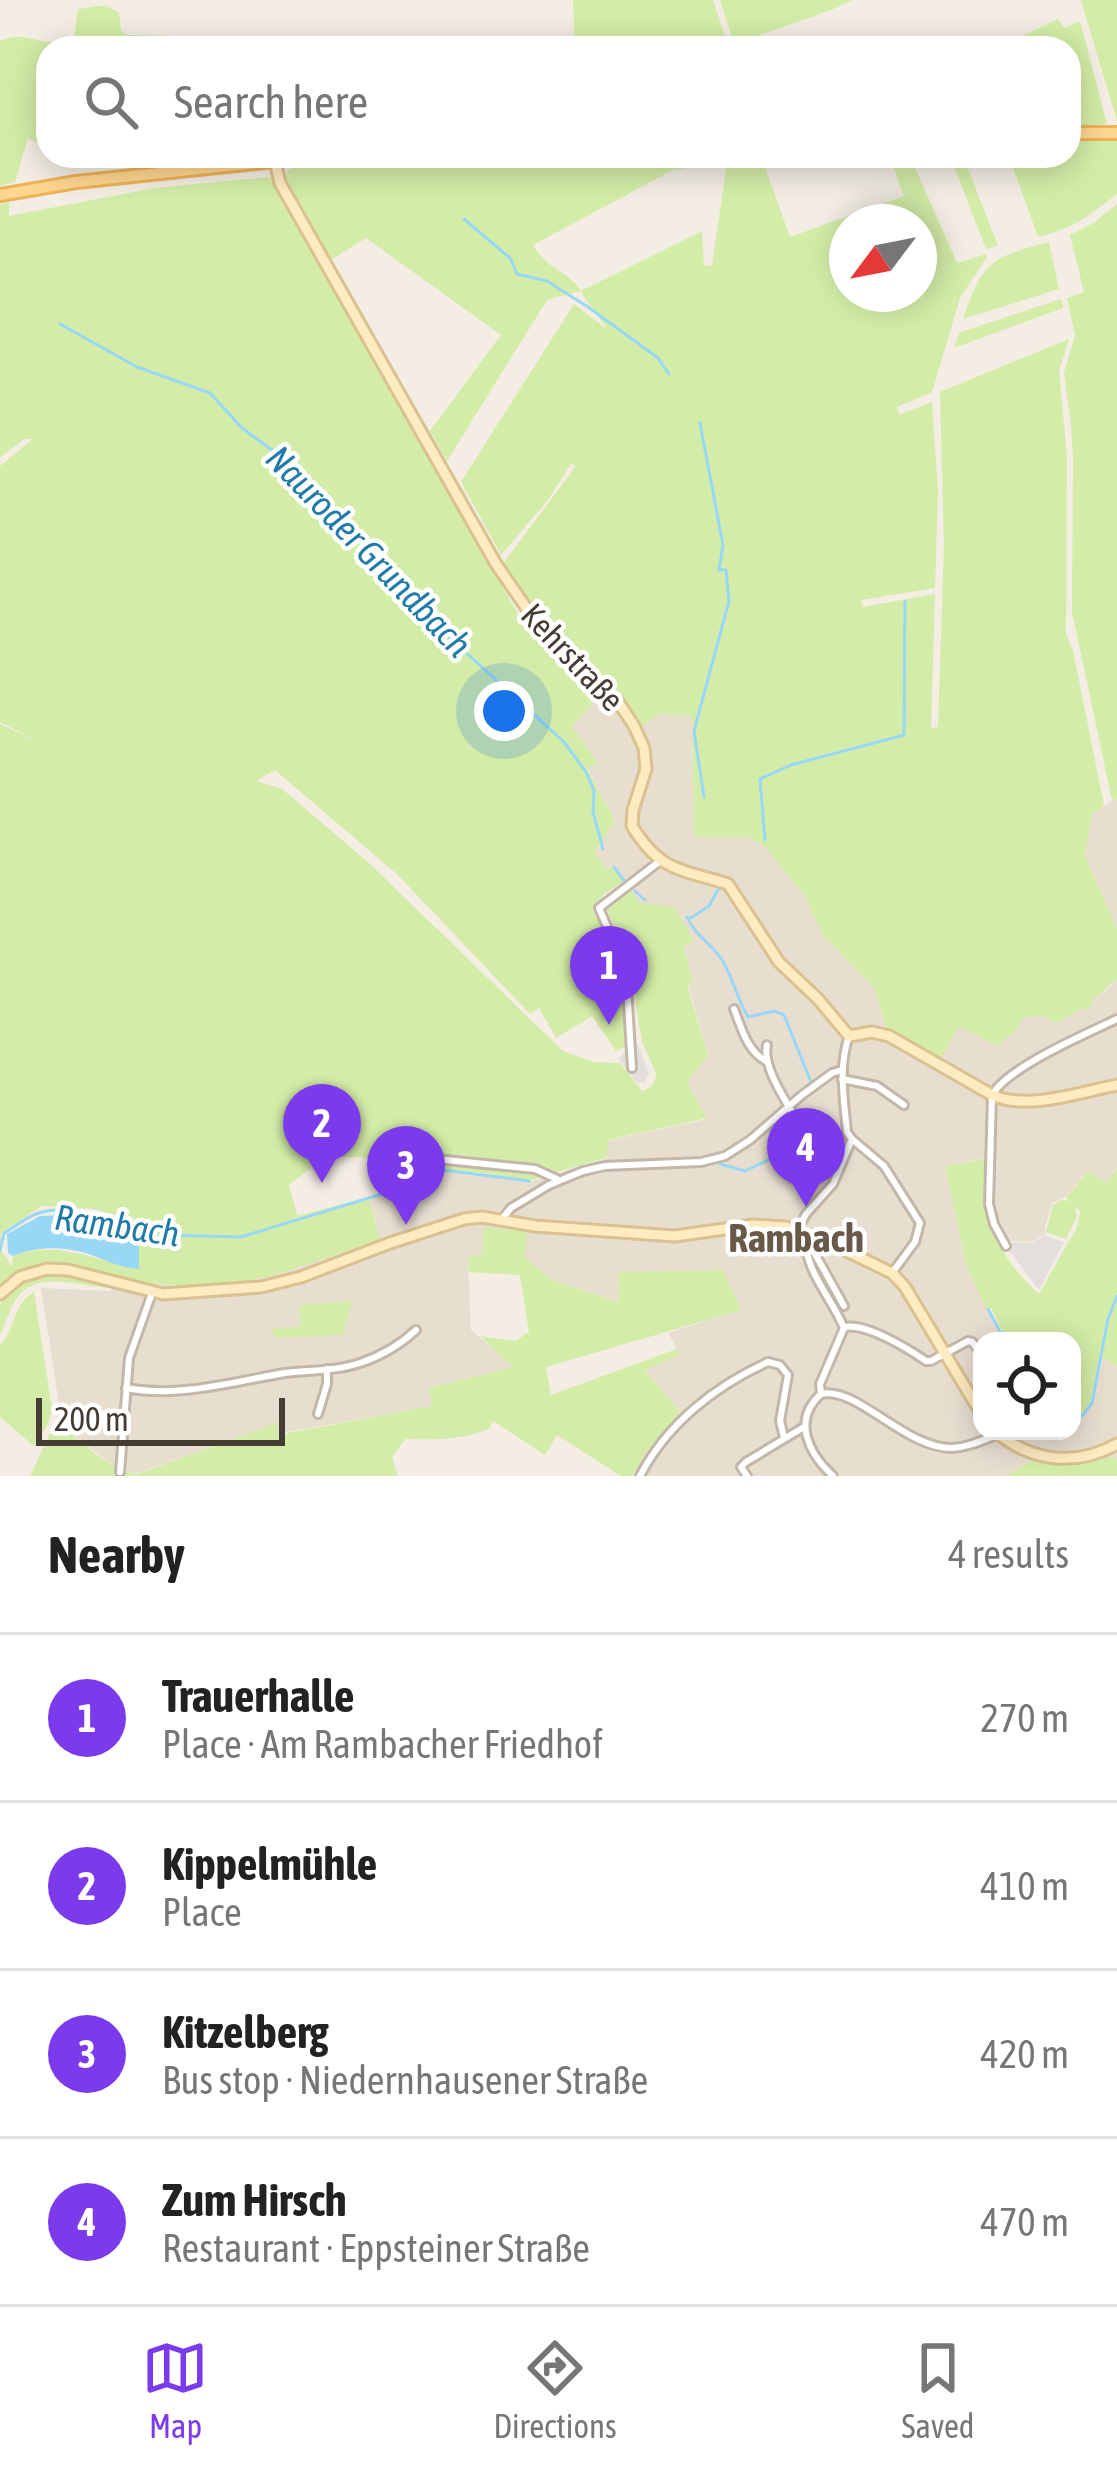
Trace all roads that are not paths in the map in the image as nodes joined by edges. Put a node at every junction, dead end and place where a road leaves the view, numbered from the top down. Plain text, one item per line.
1 (1117, 133) edge
2 (1081, 134) edge
3 (209, 168) edge
4 (277, 168) edge
5 (0, 195) edge
6 (660, 861) junction
7 (734, 1009) dead end
8 (1117, 1019) edge
9 (849, 1036) junction
10 (767, 1046) dead end
11 (766, 1061) junction
12 (632, 1068) dead end
13 (842, 1074) junction
14 (1117, 1084) edge
15 (992, 1095) junction
16 (789, 1105) junction
17 (904, 1105) dead end
18 (852, 1139) junction
19 (808, 1143) dead end
20 (425, 1158) dead end
21 (559, 1180) junction
22 (501, 1220) junction
23 (806, 1233) junction
24 (1006, 1246) dead end
25 (892, 1273) junction
26 (152, 1293) junction
27 (0, 1294) edge
28 (844, 1306) dead end
29 (844, 1328) junction
30 (416, 1330) dead end
31 (973, 1342) edge
32 (945, 1354) junction
33 (327, 1369) junction
34 (126, 1388) junction
35 (821, 1394) junction
36 (973, 1400) edge
37 (318, 1414) dead end
38 (805, 1426) junction
39 (784, 1437) junction
40 (978, 1440) edge
41 (1009, 1440) edge
42 (1117, 1444) edge
43 (120, 1472) dead end
44 (640, 1476) edge
45 (747, 1476) edge
46 (832, 1476) edge

1 - 2 main road
3 - 5 main road
4 - 6 street, Kehrstraße
6 - 9 street
6 - 12 street
7 - 11 street
8 - 15 street
9 - 13 street
9 - 15 street
10 - 11 street
11 - 16 street
13 - 16 street
13 - 17 street
13 - 18 street
14 - 15 street
15 - 24 street
16 - 19 street
16 - 21 street
18 - 23 street
18 - 25 street
20 - 21 street
21 - 22 street
22 - 23 street
22 - 26 street
23 - 25 street
23 - 28 street
23 - 29 street
25 - 32 street
26 - 27 street
26 - 34 street
29 - 32 street
29 - 35 street
30 - 33 street
31 - 32 street
32 - 36 street
33 - 34 street
33 - 37 street
34 - 43 street
35 - 38 street
35 - 40 street
38 - 39 street
38 - 46 street
39 - 44 street
39 - 45 street
41 - 42 street

